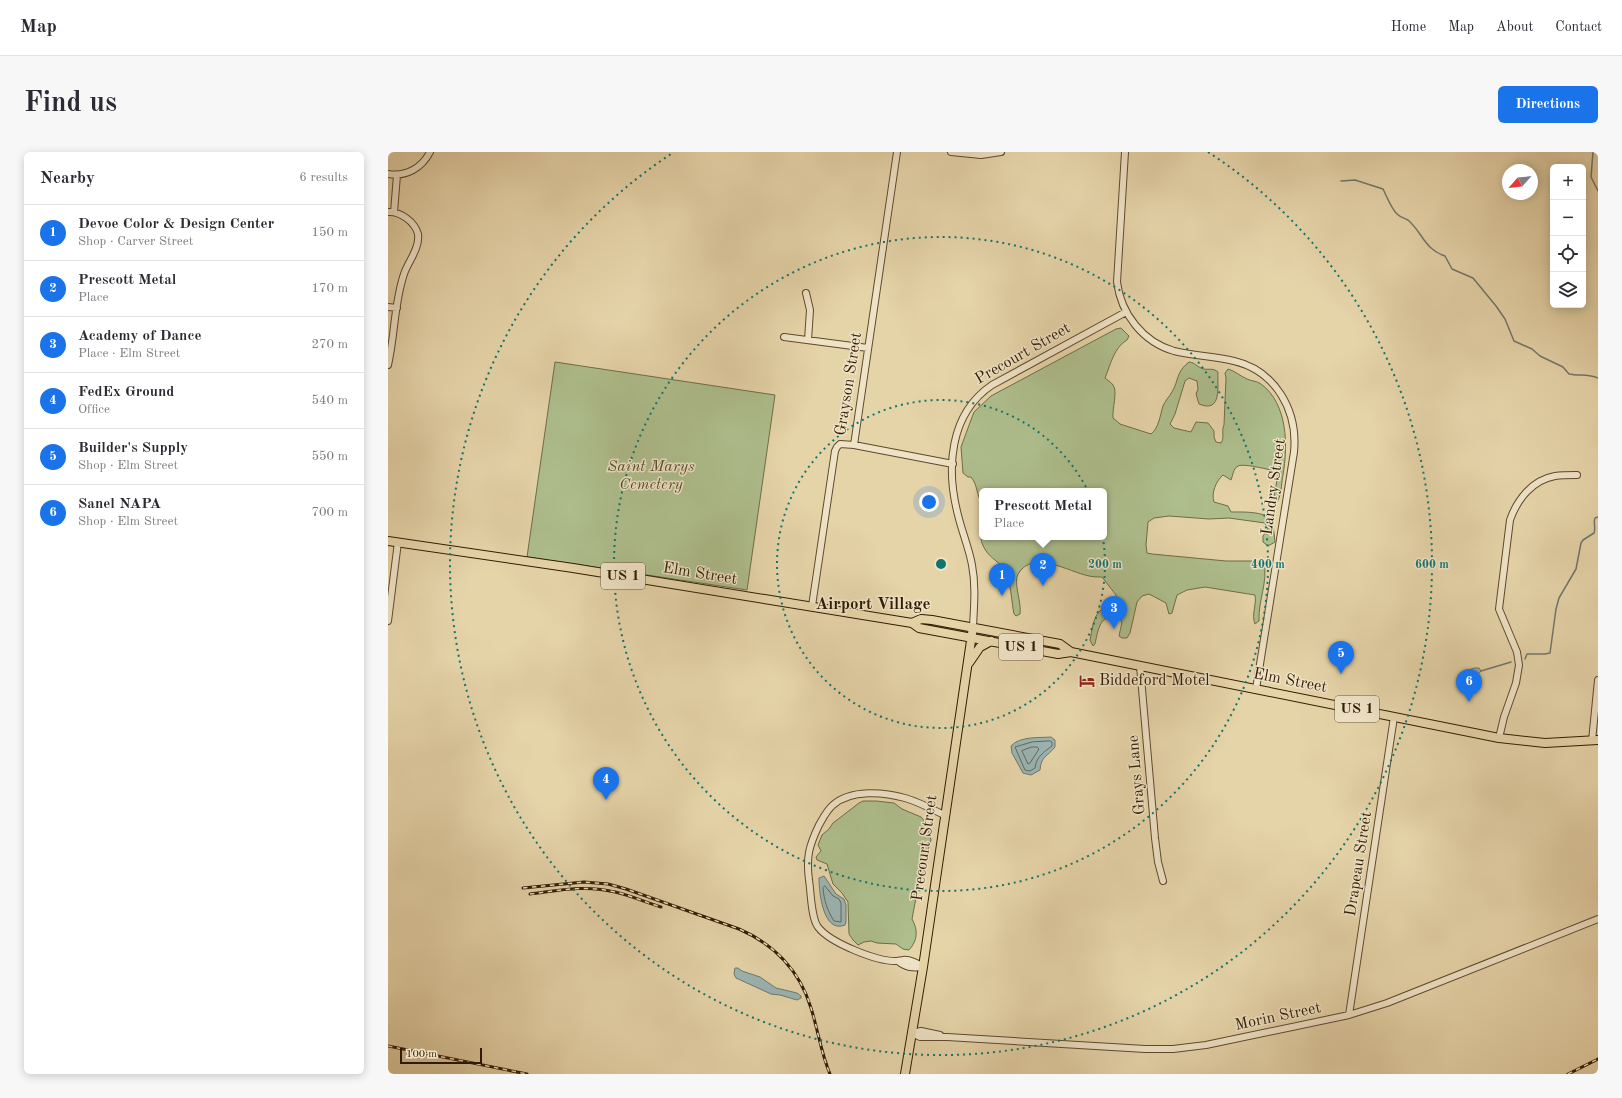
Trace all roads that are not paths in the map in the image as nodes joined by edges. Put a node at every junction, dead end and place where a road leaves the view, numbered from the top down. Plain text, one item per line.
1 (430, 152) edge
2 (897, 152) edge
3 (951, 152) edge
4 (1001, 152) edge
5 (1125, 152) edge
6 (388, 174) edge
7 (397, 175) junction
8 (391, 212) edge
9 (806, 292) dead end
10 (388, 307) edge
11 (396, 308) junction
12 (1126, 312) junction
13 (784, 337) dead end
14 (808, 340) junction
15 (868, 348) junction
16 (388, 365) edge
17 (854, 445) junction
18 (953, 464) junction
19 (1577, 475) dead end
20 (388, 541) edge
21 (398, 542) junction
22 (812, 606) junction
23 (388, 621) edge
24 (912, 623) junction
25 (973, 626) junction
26 (971, 637) junction
27 (991, 641) junction
28 (1071, 652) junction
29 (1140, 666) junction
30 (967, 667) junction
31 (1598, 680) edge
32 (1256, 689) junction
33 (1394, 717) junction
34 (1499, 738) junction
35 (1595, 740) edge
36 (944, 815) junction
37 (1163, 881) dead end
38 (1598, 919) edge
39 (923, 967) junction
40 (1349, 1015) junction
41 (912, 1034) junction
42 (905, 1074) edge

1 - 7 street
2 - 15 street, Grayson Street
3 - 4 street
5 - 12 street, Landry Street
6 - 7 street
7 - 8 street
8 - 11 street
9 - 14 street
10 - 11 street
11 - 16 street
12 - 18 street, Precourt Street
12 - 32 street, Landry Street
13 - 14 street
14 - 15 street
15 - 17 street, Grayson Street
17 - 18 street
17 - 22 street, Grayson Street
18 - 25 street, Precourt Street
19 - 34 street
20 - 21 main road, Elm Street / US 1
21 - 22 main road, Elm Street / US 1
21 - 23 street
22 - 24 main road, Elm Street / US 1
24 - 25 main road, Elm Street / US 1
24 - 26 main road, Elm Street / US 1
25 - 26 main road, Precourt Street
25 - 28 main road, Elm Street / US 1
26 - 27 main road, Elm Street / US 1
26 - 30 main road, Precourt Street
27 - 28 main road, Elm Street / US 1
27 - 30 main road
28 - 29 main road, Elm Street / US 1
29 - 32 main road, Elm Street / US 1
29 - 37 street, Grays Lane
30 - 36 main road, Precourt Street
31 - 35 street
32 - 33 main road, Elm Street / US 1
33 - 34 main road, Elm Street / US 1
33 - 40 street, Drapeau Street
34 - 35 main road, Elm Street / US 1
36 - 39 main road, Precourt Street
36 - 39 street
38 - 40 street, Morin Street
39 - 41 main road, Precourt Street
40 - 41 street, Morin Street
41 - 42 main road, Precourt Street

